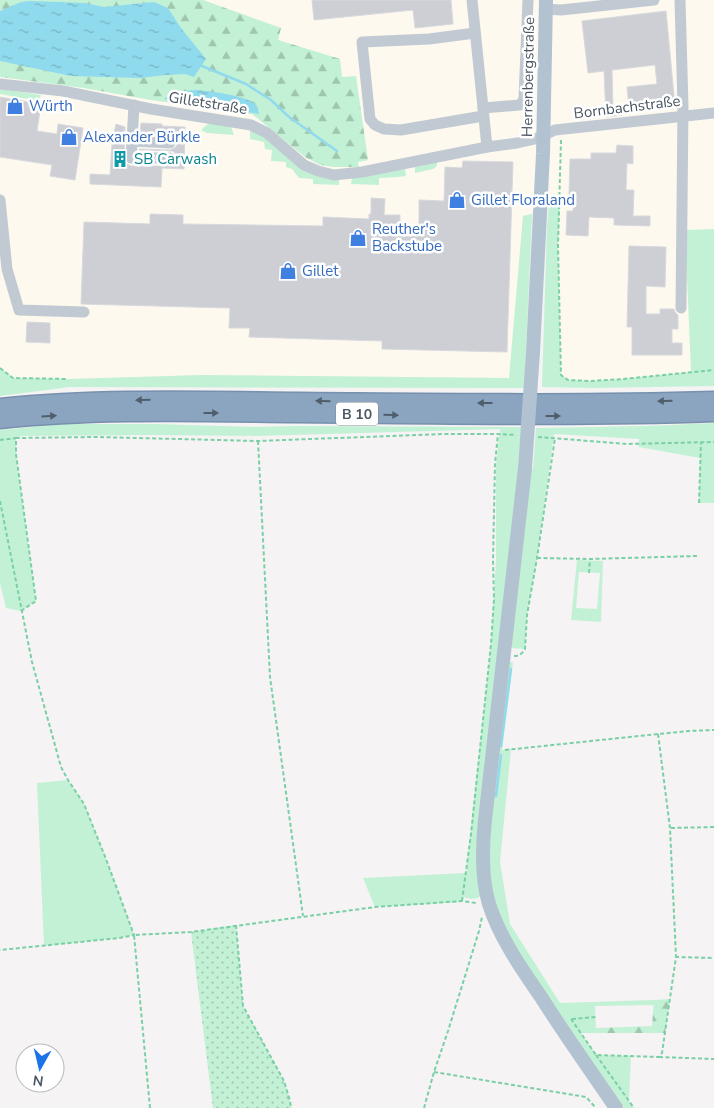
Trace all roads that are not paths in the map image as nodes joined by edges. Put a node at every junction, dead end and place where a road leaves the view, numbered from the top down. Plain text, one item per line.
1 (472, 0) edge
2 (528, 0) edge
3 (654, 0) edge
4 (680, 0) edge
5 (546, 5) edge
6 (475, 33) junction
7 (0, 84) edge
8 (134, 105) junction
9 (483, 112) junction
10 (714, 113) edge
11 (682, 116) junction
12 (543, 135) junction
13 (132, 141) junction
14 (170, 143) dead end
15 (487, 147) junction
16 (170, 158) dead end
17 (0, 200) edge
18 (681, 308) dead end
19 (84, 312) dead end
20 (714, 400) edge
21 (0, 407) edge
22 (714, 413) edge
23 (0, 420) edge
24 (616, 1108) edge

1 - 6 street
2 - 9 street
3 - 5 street
4 - 11 street
5 - 12 main road, Herrenbergstraße
6 - 9 street
6 - 9 street
7 - 8 street, Gilletstraße
8 - 13 street
8 - 15 street, Gilletstraße
9 - 15 street
10 - 11 street, Bornbachstraße
11 - 12 street, Bornbachstraße
11 - 18 street
12 - 15 street, Gilletstraße
12 - 24 main road, Herrenbergstraße, bridge
13 - 14 street
13 - 16 street
17 - 19 street
20 -> 21 highway, B 10
23 -> 22 highway, B 10

